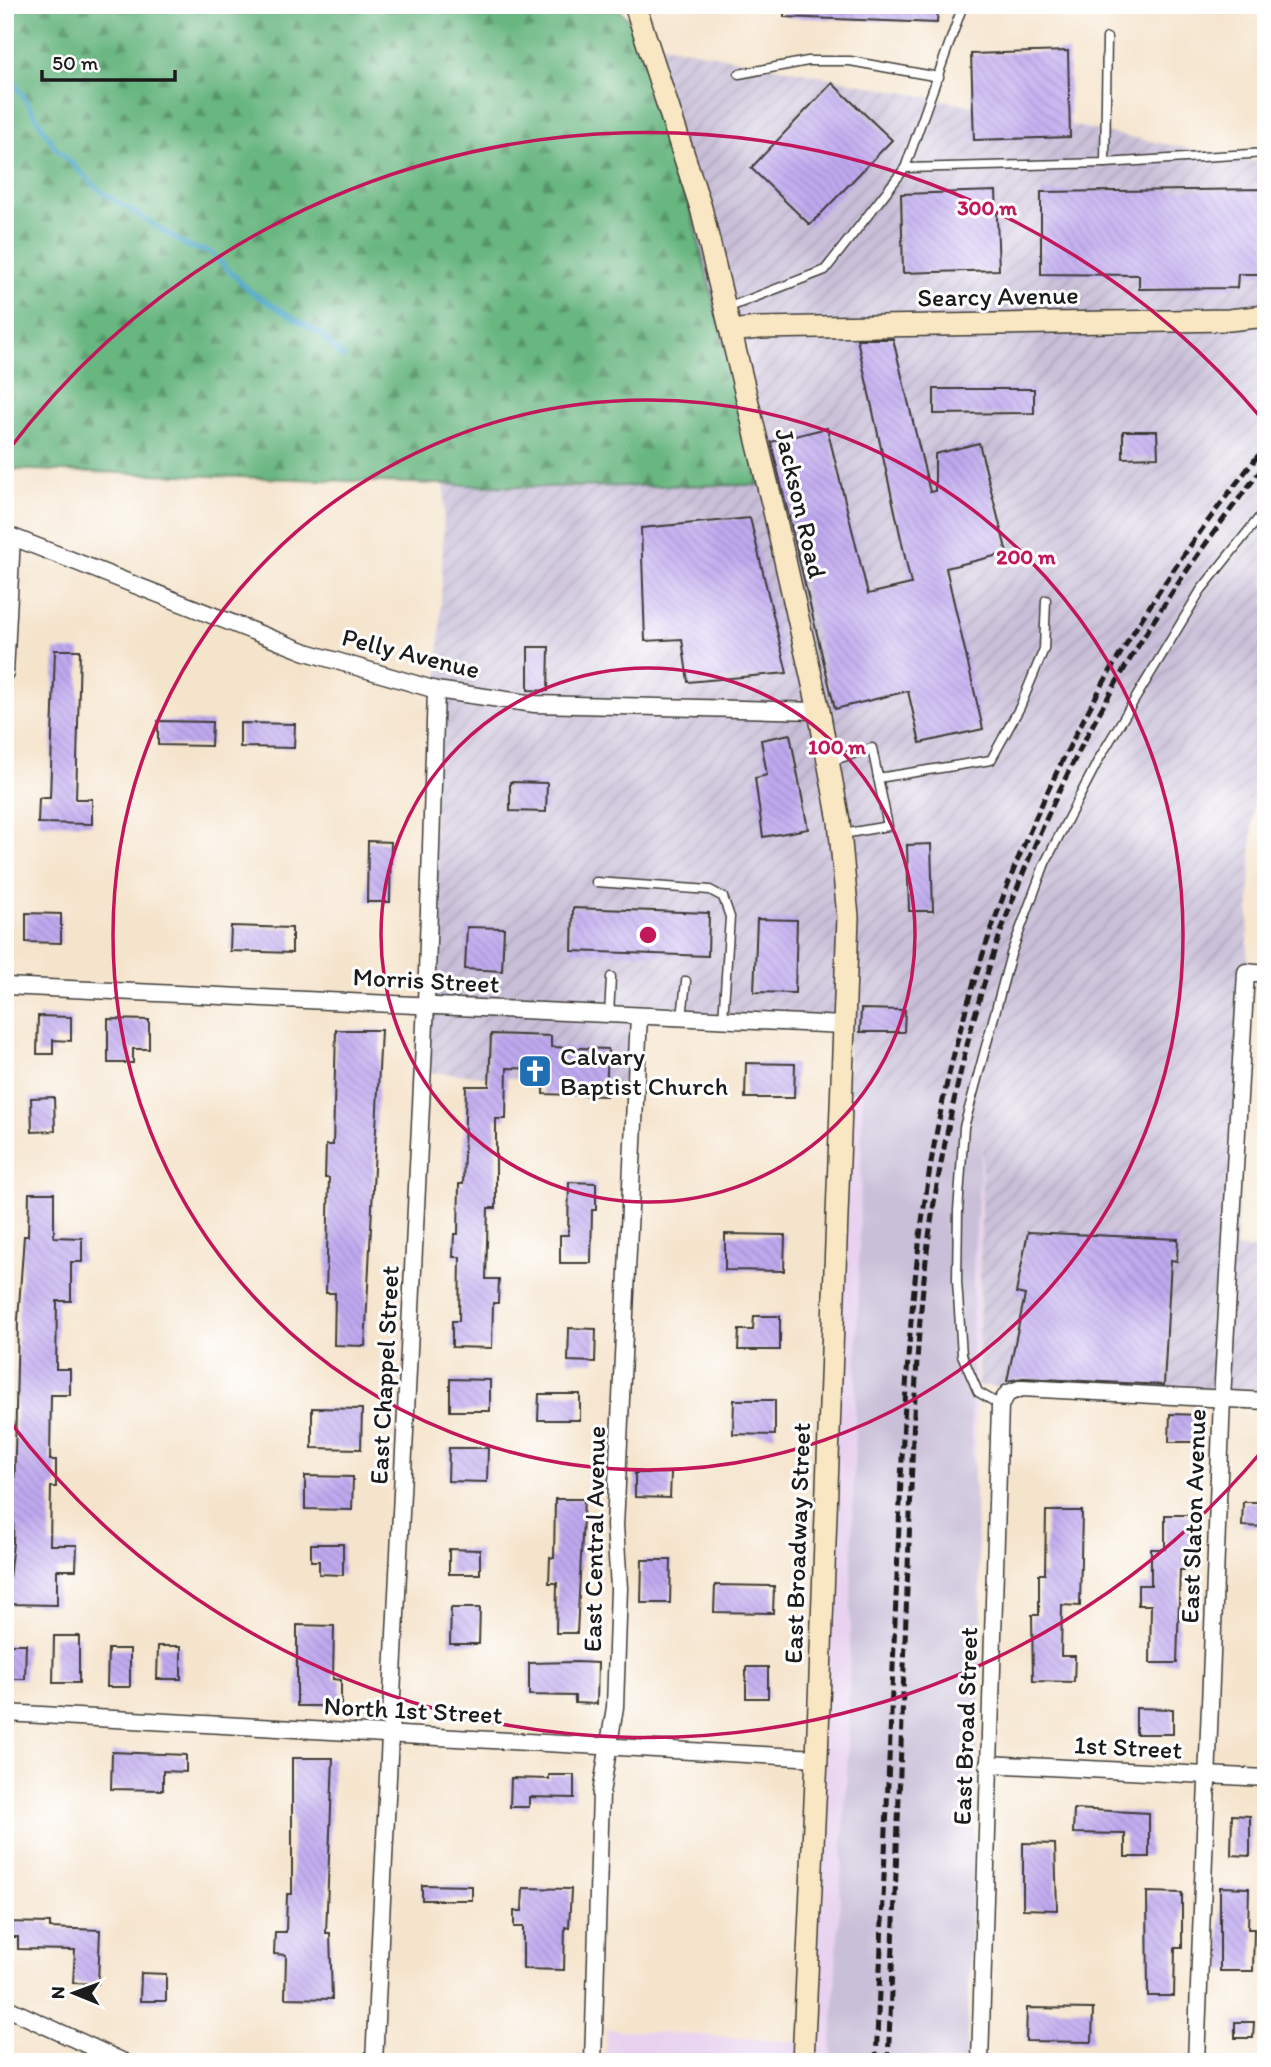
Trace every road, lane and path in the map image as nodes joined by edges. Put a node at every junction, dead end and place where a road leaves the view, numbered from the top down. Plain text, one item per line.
1 (635, 5) edge
2 (963, 5) edge
3 (1107, 38) dead end
4 (739, 74) dead end
5 (939, 77) junction
6 (1266, 153) edge
7 (1105, 163) junction
8 (905, 168) junction
9 (726, 308) junction
10 (1266, 316) edge
11 (732, 331) junction
12 (1266, 509) edge
13 (9, 536) edge
14 (1046, 600) dead end
15 (5, 673) edge
16 (436, 690) junction
17 (819, 711) junction
18 (828, 761) junction
19 (878, 778) junction
20 (840, 834) junction
21 (596, 882) dead end
22 (1266, 974) edge
23 (611, 977) dead end
24 (686, 981) dead end
25 (5, 986) edge
26 (426, 1004) junction
27 (609, 1014) junction
28 (639, 1016) junction
29 (682, 1018) junction
30 (723, 1020) junction
31 (844, 1025) junction
32 (1222, 1398) junction
33 (1004, 1399) junction
34 (1266, 1401) edge
35 (5, 1713) edge
36 (392, 1733) junction
37 (608, 1745) junction
38 (817, 1758) junction
39 (989, 1765) junction
40 (1207, 1776) junction
41 (1266, 1778) edge
42 (5, 2007) edge
43 (124, 2062) edge
44 (374, 2062) edge
45 (593, 2062) edge
46 (803, 2062) edge
47 (980, 2062) edge
48 (1196, 2062) edge

1 - 9 main road, Jackson Road
2 - 5 lane
3 - 7 lane
4 - 5 lane
5 - 8 lane
6 - 7 lane
7 - 8 lane
8 - 9 lane
9 - 11 main road, Jackson Road
10 - 11 main road, Searcy Avenue
11 - 17 main road, Jackson Road
12 - 33 lane
13 - 15 street
13 - 16 street, Pelly Avenue
14 - 19 lane
16 - 17 street, Pelly Avenue
16 - 26 street, East Chappel Street
17 - 18 main road, Jackson Road
18 - 19 lane
18 - 20 main road, Jackson Road
19 - 20 lane
20 - 31 main road, Jackson Road
21 - 30 lane
22 - 32 street, East Slaton Avenue
23 - 27 lane
24 - 29 lane
25 - 26 street, Morris Street
26 - 27 street, Morris Street
26 - 36 street, East Chappel Street
27 - 28 street, Morris Street
28 - 29 street, Morris Street
28 - 37 street, East Central Avenue
29 - 30 street, Morris Street
30 - 31 street, Morris Street
31 - 38 main road, East Broadway Street
32 - 33 street
32 - 34 street
32 - 40 street, East Slaton Avenue
33 - 39 street, East Broad Street
35 - 36 street, North 1st Street
36 - 37 street, North 1st Street
36 - 44 street, East Chappel Street
37 - 38 street, North 1st Street
37 - 45 street, East Central Avenue
38 - 46 main road, East Broadway Street
39 - 40 street, 1st Street
39 - 47 street, East Broad Street
40 - 41 street, 1st Street
40 - 48 street, East Slaton Avenue
42 - 43 street

